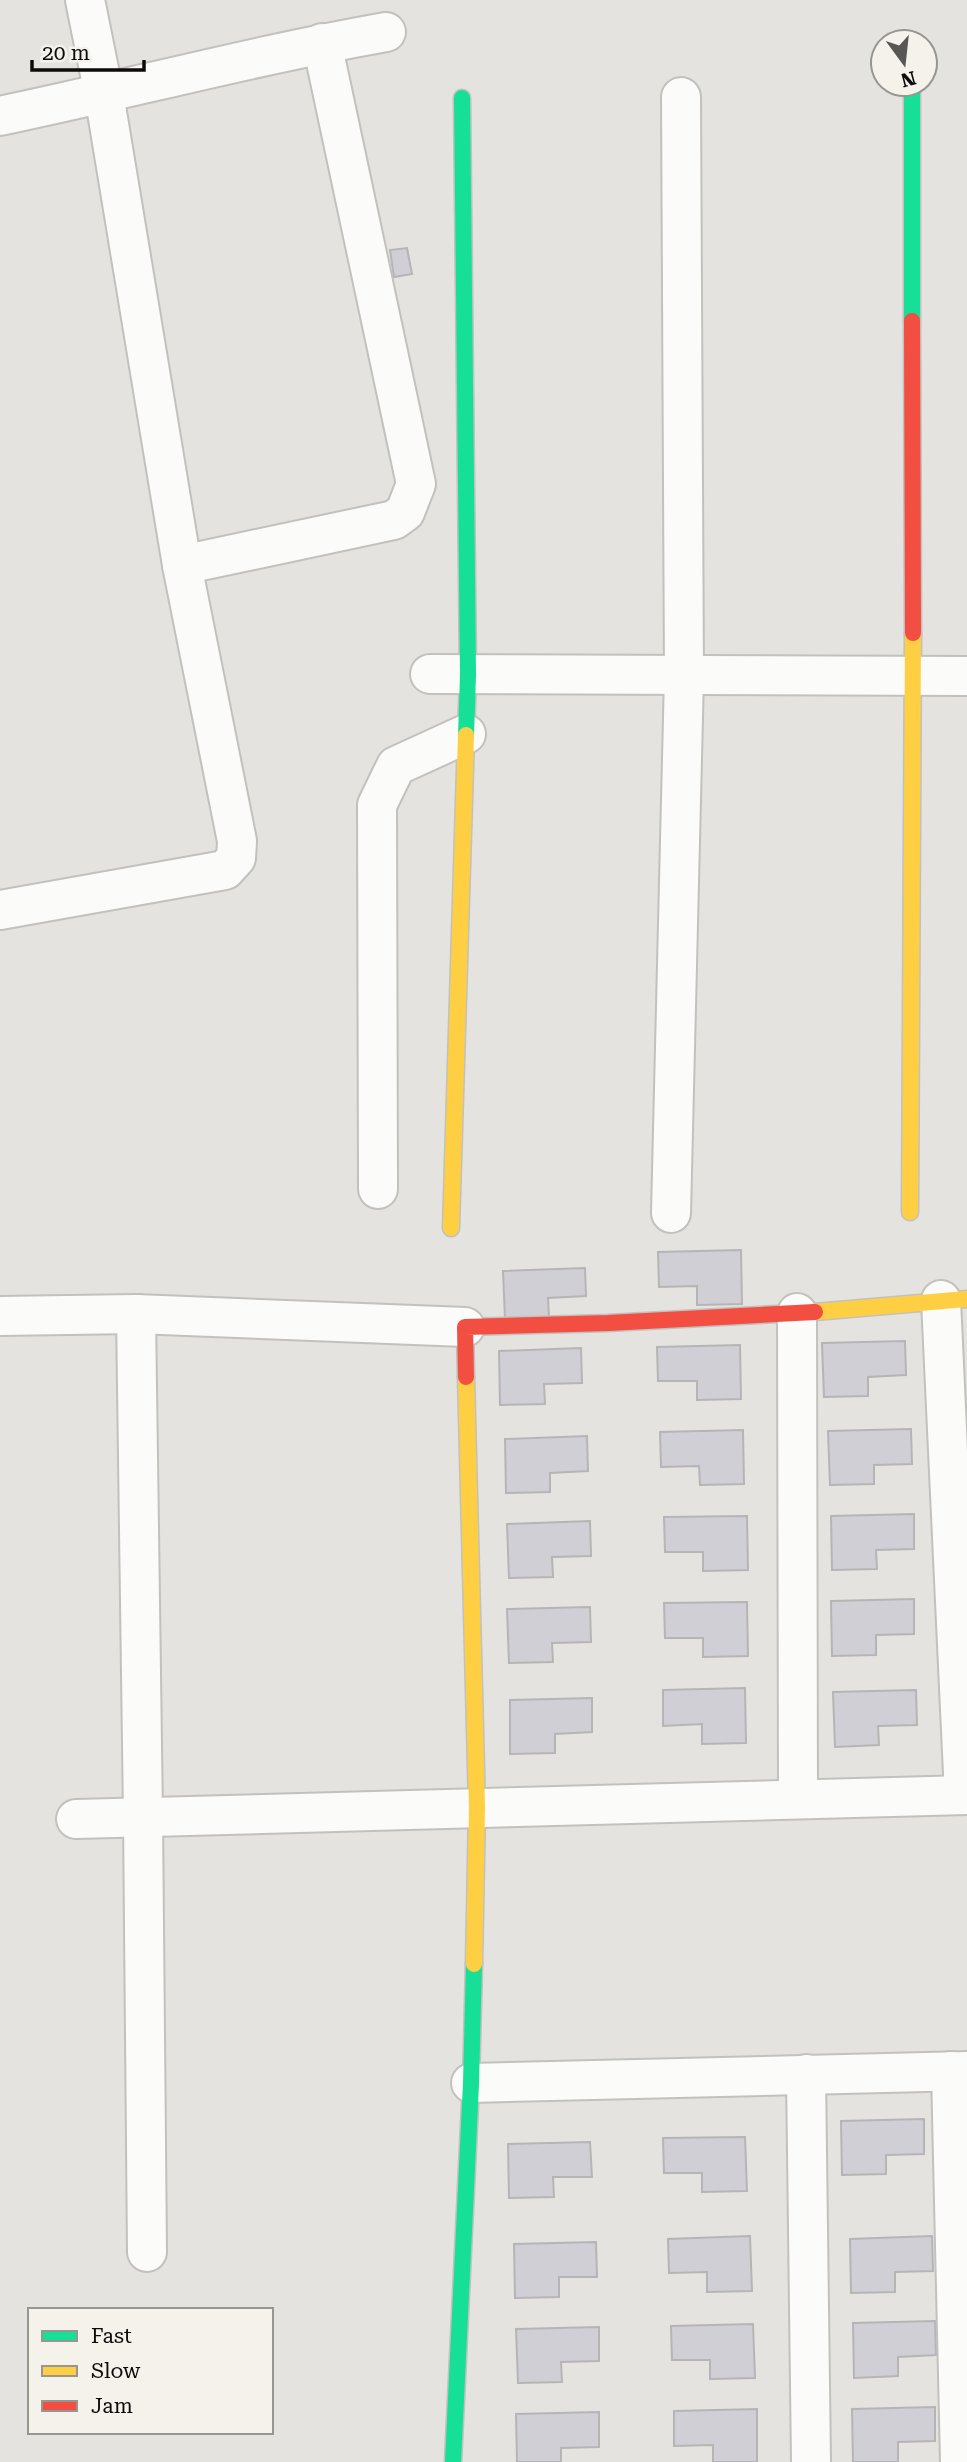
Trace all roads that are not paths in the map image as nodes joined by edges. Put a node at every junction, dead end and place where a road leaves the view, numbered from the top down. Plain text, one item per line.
1 (85, 0) edge
2 (386, 32) dead end
3 (322, 43) junction
4 (104, 94) junction
5 (681, 97) dead end
6 (462, 98) dead end
7 (912, 98) edge
8 (0, 116) edge
9 (182, 565) junction
10 (430, 674) dead end
11 (468, 675) junction
12 (684, 676) junction
13 (913, 676) junction
14 (967, 676) edge
15 (466, 734) junction
16 (0, 910) edge
17 (378, 1189) dead end
18 (910, 1212) dead end
19 (671, 1213) dead end
20 (451, 1228) dead end
21 (954, 1300) edge
22 (797, 1313) junction
23 (136, 1314) junction
24 (0, 1316) edge
25 (465, 1326) junction
26 (966, 1795) edge
27 (798, 1799) junction
28 (477, 1808) junction
29 (144, 1817) junction
30 (76, 1819) dead end
31 (959, 2071) edge
32 (806, 2074) junction
33 (471, 2083) junction
34 (147, 2252) dead end
35 (453, 2462) edge
36 (811, 2462) edge
37 (960, 2462) edge

1 - 4 street
2 - 3 street
3 - 4 street
3 - 9 street
4 - 8 street
4 - 9 street
5 - 12 street
6 - 11 street
7 - 13 street
9 - 16 street
10 - 11 street
11 - 12 street
11 - 15 street
12 - 13 street
12 - 19 street
13 - 14 street
13 - 18 street
15 - 17 street
15 - 20 street
21 - 22 street
21 - 26 street
22 - 25 street
22 - 27 street
23 - 24 street
23 - 25 street
23 - 29 street
25 - 28 street
26 - 27 street
27 - 28 street
28 - 29 street
28 - 33 street
29 - 30 street
29 - 34 street
31 - 32 street
31 - 37 street
32 - 33 street
32 - 36 street
33 - 35 street

